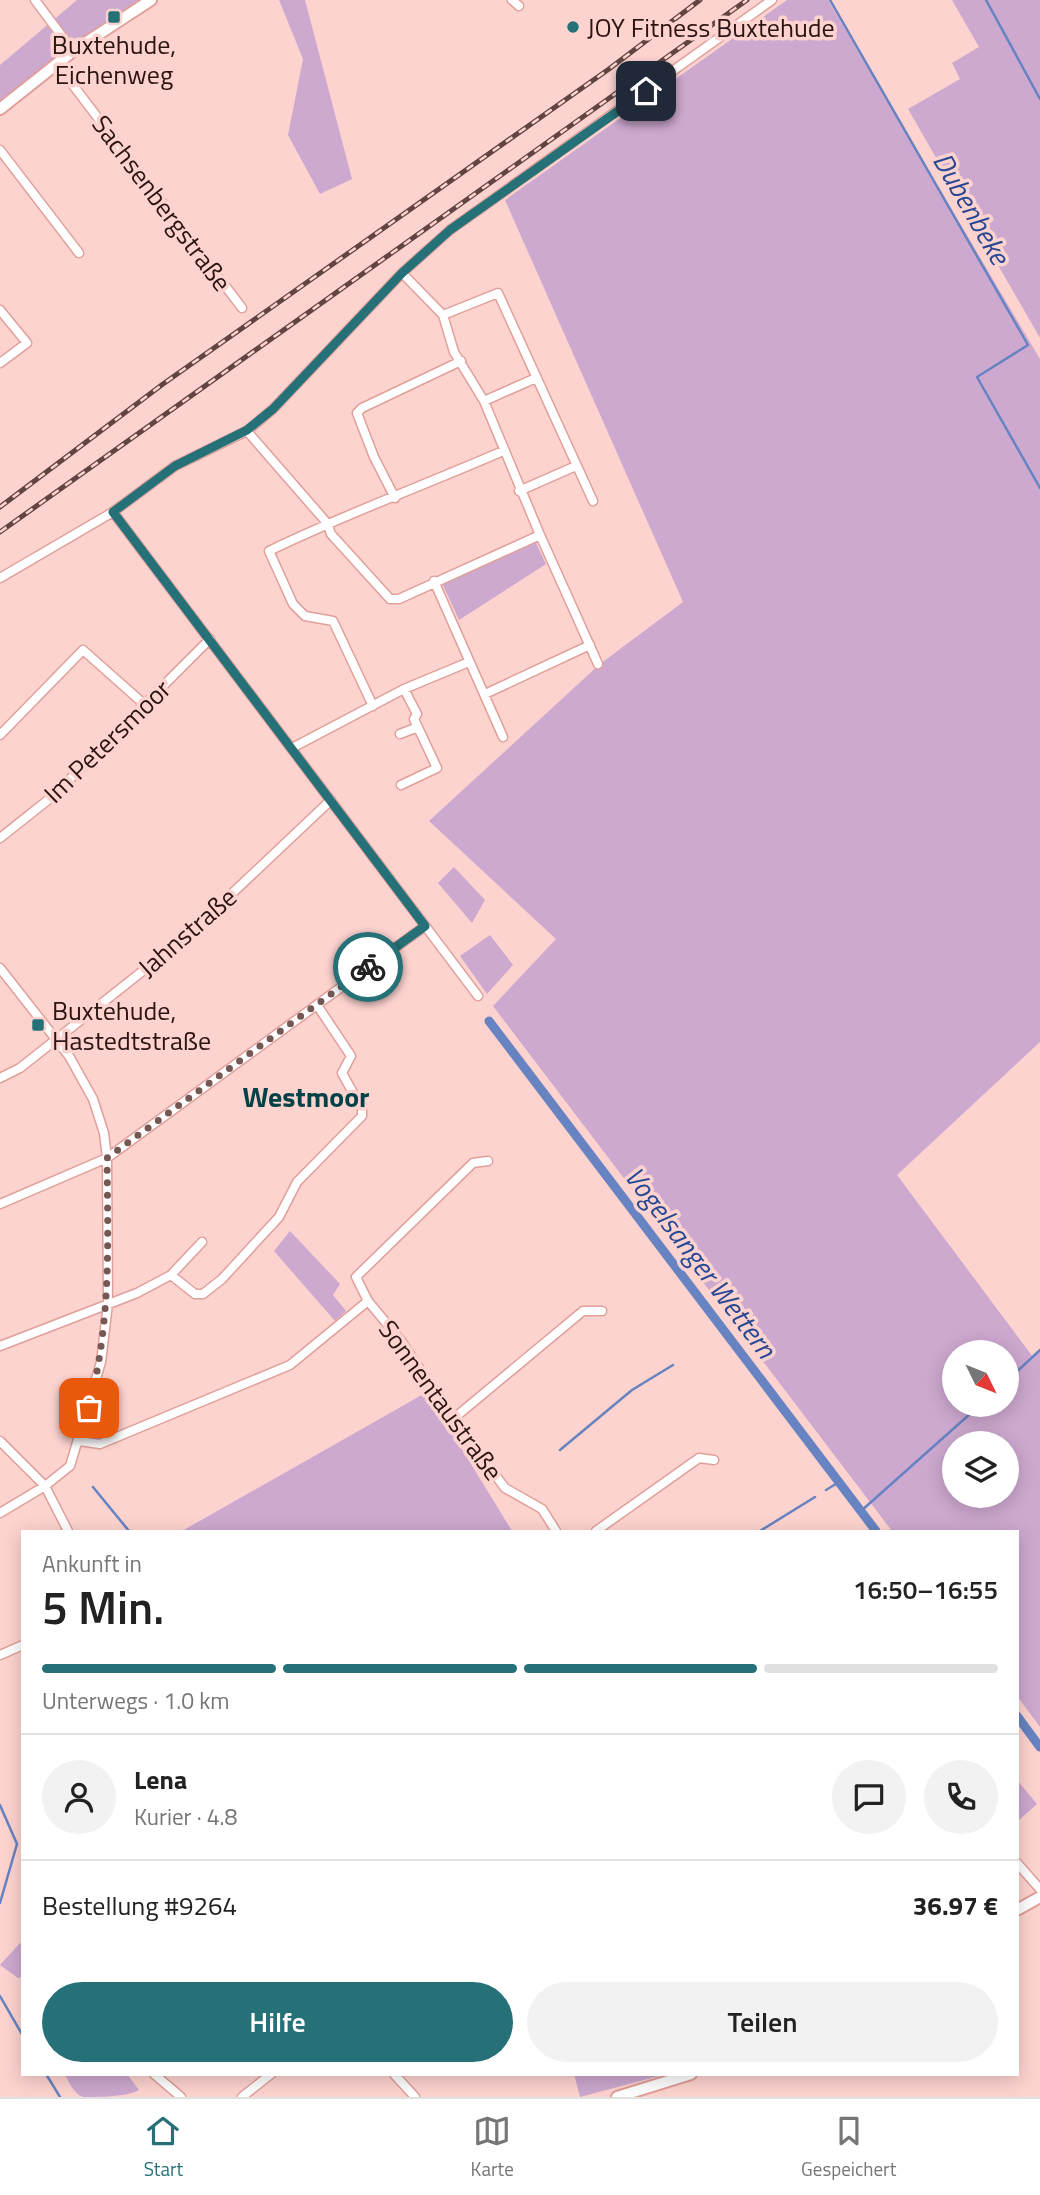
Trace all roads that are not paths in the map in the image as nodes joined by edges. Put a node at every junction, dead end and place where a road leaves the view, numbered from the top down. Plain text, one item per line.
1 (35, 0) edge
2 (151, 0) edge
3 (772, 0) edge
4 (73, 51) junction
5 (57, 64) junction
6 (0, 109) edge
7 (0, 150) edge
8 (79, 253) dead end
9 (402, 273) junction
10 (242, 308) dead end
11 (0, 310) edge
12 (443, 315) junction
13 (461, 361) junction
14 (0, 363) edge
15 (536, 378) junction
16 (484, 401) junction
17 (247, 430) junction
18 (503, 451) junction
19 (576, 466) junction
20 (519, 491) junction
21 (395, 498) junction
22 (593, 501) dead end
23 (113, 512) junction
24 (327, 523) junction
25 (540, 535) junction
26 (0, 578) edge
27 (434, 581) junction
28 (210, 639) junction
29 (590, 645) junction
30 (469, 662) junction
31 (598, 664) dead end
32 (404, 689) junction
33 (485, 694) junction
34 (145, 705) junction
35 (373, 706) junction
36 (418, 727) junction
37 (0, 734) edge
38 (400, 734) dead end
39 (503, 737) dead end
40 (292, 748) junction
41 (401, 785) dead end
42 (331, 800) junction
43 (2, 833) edge
44 (425, 926) junction
45 (0, 968) edge
46 (478, 996) dead end
47 (317, 1005) junction
48 (55, 1039) junction
49 (0, 1078) edge
50 (107, 1158) junction
51 (488, 1161) dead end
52 (0, 1204) edge
53 (202, 1242) dead end
54 (171, 1275) junction
55 (368, 1301) junction
56 (108, 1304) junction
57 (602, 1311) dead end
58 (0, 1346) edge
59 (453, 1419) junction
60 (0, 1441) edge
61 (79, 1441) junction
62 (714, 1460) dead end
63 (45, 1486) junction
64 (0, 1513) edge
65 (67, 1530) edge
66 (555, 1530) edge
67 (597, 1530) edge
68 (21, 1646) edge
69 (0, 1655) edge
70 (1019, 1865) edge
71 (1040, 1889) edge
72 (1040, 1897) edge
73 (1019, 1909) edge
74 (156, 2076) edge
75 (268, 2076) edge
76 (396, 2076) edge
77 (685, 2076) edge
78 (411, 2096) edge
79 (181, 2097) edge
80 (242, 2097) edge
81 (617, 2097) edge

1 - 4 street
2 - 4 street
3 - 9 street
4 - 5 street
5 - 6 street
5 - 10 street, Sachsenbergstraße
7 - 8 street
9 - 12 street
9 - 17 street
11 - 14 street
12 - 13 street
12 - 15 street
13 - 16 street
13 - 21 street
15 - 16 street
15 - 19 street
16 - 18 street
17 - 23 street
17 - 24 street
18 - 20 street
18 - 21 street
19 - 20 street
19 - 22 street
20 - 25 street
21 - 24 street
23 - 26 street
23 - 28 street
24 - 27 street
24 - 35 street
25 - 27 street
25 - 29 street
27 - 30 street
28 - 34 street, Im Petersmoor
28 - 40 street
29 - 31 street
29 - 33 street
30 - 32 street
30 - 33 street
32 - 35 street
32 - 36 street
33 - 39 street
34 - 37 street
34 - 43 street, Im Petersmoor
35 - 40 street
36 - 38 street
36 - 41 street
40 - 42 street
42 - 44 street
42 - 48 street, Jahnstraße
44 - 46 street
44 - 47 street
45 - 48 street
47 - 50 street
47 - 54 street
48 - 49 street, Jahnstraße
48 - 50 street
50 - 52 street
50 - 56 street
51 - 55 street
53 - 54 street
54 - 56 street
55 - 59 street, Sonnentaustraße
55 - 61 street, Sonnentaustraße
56 - 58 street
56 - 61 street
57 - 59 street
59 - 66 street, Sonnentaustraße
60 - 63 street
61 - 63 street
62 - 67 street
63 - 64 street
63 - 65 street
68 - 69 street
70 - 71 street
72 - 73 street
74 - 79 street
75 - 80 street
76 - 78 street
77 - 81 street

